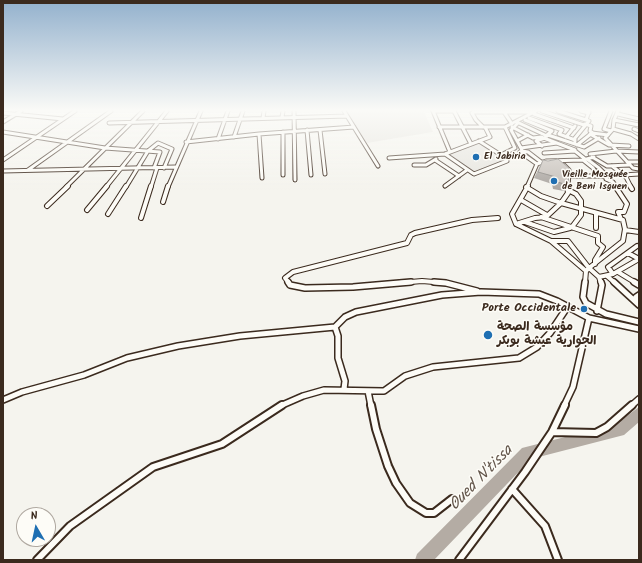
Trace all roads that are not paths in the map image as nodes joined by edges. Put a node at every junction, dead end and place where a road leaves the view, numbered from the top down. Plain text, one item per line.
1 (36, 137) edge
2 (38, 137) edge
3 (75, 137) edge
4 (117, 137) edge
5 (146, 137) edge
6 (188, 137) edge
7 (232, 137) edge
8 (260, 137) edge
9 (283, 137) edge
10 (294, 137) edge
11 (308, 137) edge
12 (321, 137) edge
13 (360, 137) edge
14 (444, 137) edge
15 (468, 137) edge
16 (488, 137) edge
17 (510, 137) edge
18 (515, 137) edge
19 (524, 137) edge
20 (543, 137) edge
21 (548, 137) edge
22 (551, 137) edge
23 (566, 137) edge
24 (577, 137) edge
25 (586, 137) edge
26 (606, 137) edge
27 (599, 138) joint
28 (218, 139) joint
29 (575, 140) junction
30 (478, 141) junction
31 (517, 141) junction
32 (68, 142) junction
33 (186, 142) junction
34 (557, 143) junction
35 (471, 144) junction
36 (576, 144) junction
37 (165, 145) junction
38 (542, 146) junction
39 (611, 146) junction
40 (629, 146) dead end
41 (105, 148) junction
42 (136, 150) junction
43 (522, 150) junction
44 (148, 151) junction
45 (575, 151) junction
46 (616, 151) junction
47 (160, 152) junction
48 (450, 152) junction
49 (639, 152) edge
50 (444, 154) junction
51 (437, 155) junction
52 (501, 155) junction
53 (594, 157) junction
54 (390, 158) dead end
55 (585, 159) junction
56 (3, 160) edge
57 (435, 160) junction
58 (554, 160) junction
59 (541, 162) junction
60 (639, 162) edge
61 (628, 163) junction
62 (537, 164) junction
63 (414, 165) dead end
64 (378, 166) dead end
65 (612, 166) junction
66 (175, 167) junction
67 (136, 168) junction
68 (156, 168) junction
69 (164, 168) junction
70 (83, 169) junction
71 (120, 169) junction
72 (639, 169) edge
73 (28, 170) junction
74 (467, 170) junction
75 (3, 171) edge
76 (326, 174) dead end
77 (639, 174) edge
78 (283, 175) dead end
79 (311, 175) dead end
80 (623, 175) junction
81 (458, 176) junction
82 (567, 176) junction
83 (598, 176) junction
84 (606, 176) junction
85 (262, 178) dead end
86 (295, 180) dead end
87 (445, 186) dead end
88 (526, 187) junction
89 (632, 189) dead end
90 (568, 190) junction
91 (521, 200) junction
92 (163, 202) dead end
93 (561, 203) junction
94 (47, 206) dead end
95 (580, 209) junction
96 (88, 210) dead end
97 (108, 214) dead end
98 (596, 214) junction
99 (547, 215) junction
100 (541, 217) junction
101 (141, 218) dead end
102 (498, 218) dead end
103 (621, 219) junction
104 (525, 222) junction
105 (516, 224) junction
106 (571, 227) junction
107 (596, 228) dead end
108 (625, 230) junction
109 (639, 232) edge
110 (551, 241) junction
111 (637, 246) dead end
112 (628, 252) junction
113 (639, 259) edge
114 (595, 264) junction
115 (588, 269) junction
116 (615, 273) junction
117 (599, 276) junction
118 (607, 276) junction
119 (639, 285) edge
120 (481, 292) junction
121 (639, 294) edge
122 (639, 300) edge
123 (639, 304) edge
124 (568, 306) junction
125 (597, 311) junction
126 (589, 318) junction
127 (639, 322) edge
128 (335, 327) junction
129 (639, 329) edge
130 (344, 389) junction
131 (368, 391) junction
132 (639, 399) edge
133 (3, 400) edge
134 (552, 432) junction
135 (512, 489) junction
136 (452, 499) dead end
137 (37, 560) edge
138 (459, 560) edge
139 (558, 560) edge

1 - 56 street
2 - 32 street
3 - 32 street
4 - 41 street
5 - 42 street
6 - 33 street
7 - 28 street
8 - 85 street
9 - 78 street
10 - 86 street
11 - 79 street
12 - 76 street
13 - 64 street
14 - 48 street
15 - 35 street
16 - 30 street
17 - 52 street
18 - 31 street
19 - 31 street
20 - 38 street
21 - 34 street
22 - 36 street
23 - 29 street
24 - 29 street
25 - 36 street
26 - 39 street
27 - 36 street
27 - 39 street
28 - 33 street
29 - 36 street
30 - 35 street
30 - 52 street
31 - 43 street
32 - 41 street
32 - 73 street
33 - 66 street
34 - 38 street
34 - 45 street
35 - 48 street
36 - 45 street
37 - 44 street
37 - 47 street
37 - 69 street
38 - 43 street
39 - 40 street
39 - 46 street
41 - 42 street
41 - 70 street
42 - 44 street
42 - 71 street
43 - 59 street
43 - 62 street
44 - 47 street
44 - 67 street
45 - 55 street
45 - 58 street
46 - 49 street
46 - 53 street
46 - 61 street
47 - 68 street
48 - 50 street
50 - 51 street
50 - 74 street
51 - 54 street
51 - 57 street
52 - 74 street
53 - 55 street
53 - 65 street
55 - 58 street
55 - 83 street
55 - 84 street
57 - 63 street
57 - 81 street
58 - 59 street
58 - 82 street
59 - 62 street
60 - 61 street
61 - 65 street
61 - 72 street
62 - 88 street
65 - 80 street
66 - 69 street
66 - 92 street
67 - 68 street
67 - 71 street
67 - 97 street
68 - 69 street
68 - 101 street
70 - 71 street
70 - 73 street
70 - 94 street
71 - 96 street
73 - 75 street
74 - 81 street
77 - 80 street
80 - 89 street
81 - 87 street
82 - 83 street
82 - 90 street
83 - 84 street
84 - 103 street
88 - 91 street
88 - 93 street
90 - 93 street
90 - 95 street
91 - 99 street
91 - 105 street
93 - 95 street
93 - 99 street
95 - 98 street
95 - 106 street
98 - 103 street
98 - 107 street
99 - 100 street
100 - 104 street
100 - 106 street
102 - 120 street
103 - 108 street
104 - 105 street
104 - 106 street
105 - 110 street
106 - 114 street
108 - 109 street
108 - 114 street
110 - 115 street
110 - 115 street
111 - 112 street
112 - 113 street
112 - 116 street
113 - 116 street
114 - 115 street
115 - 117 street
115 - 125 street
116 - 118 street
116 - 119 street
117 - 118 street
117 - 125 street
118 - 123 street
120 - 124 street
120 - 128 street
121 - 122 street
124 - 126 street
124 - 131 street
125 - 127 street
126 - 129 street
126 - 134 street
128 - 130 street
128 - 133 street
130 - 131 street
130 - 137 street
131 - 136 street
132 - 134 street
134 - 135 street
135 - 138 street
135 - 139 street

